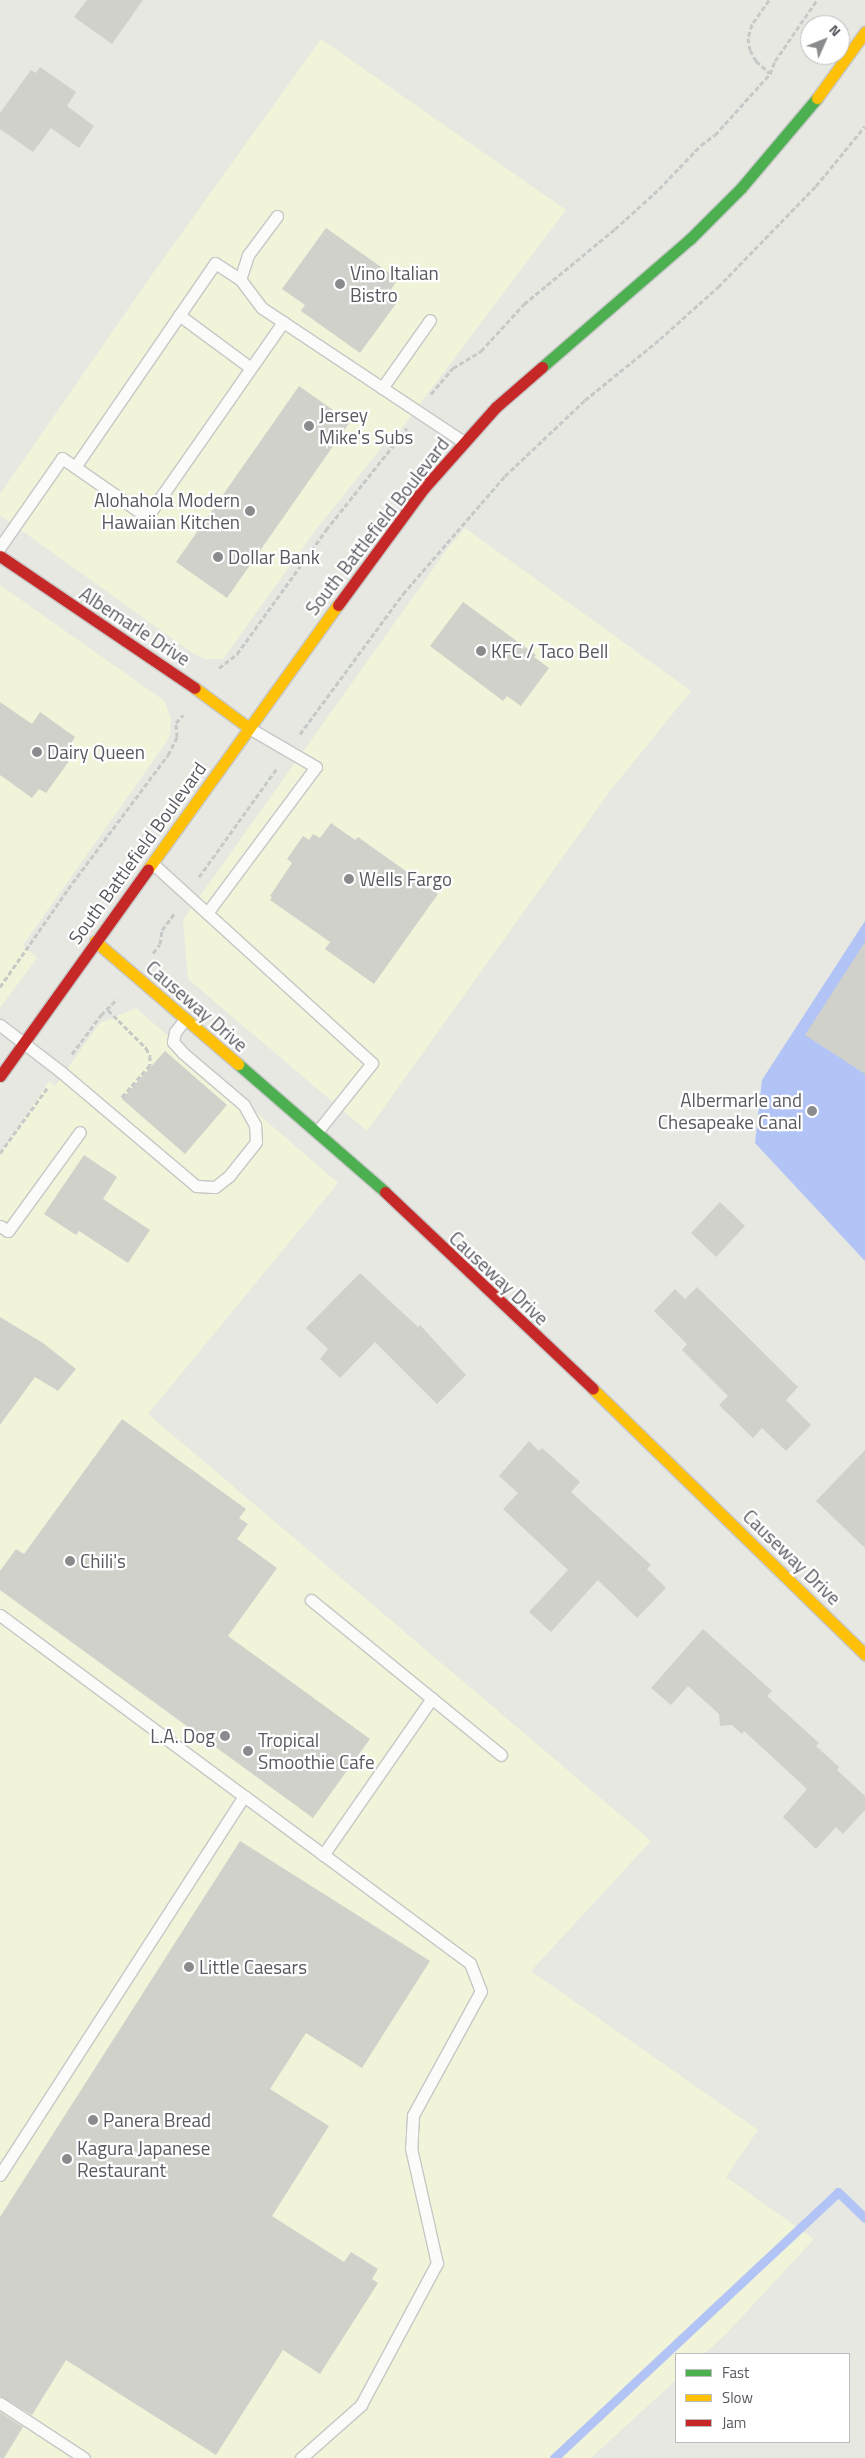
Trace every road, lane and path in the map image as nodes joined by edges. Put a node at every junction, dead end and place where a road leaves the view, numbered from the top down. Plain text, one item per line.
1 (769, 0) edge
2 (865, 32) edge
3 (770, 73) dead end
4 (865, 126) edge
5 (277, 216) dead end
6 (240, 279) junction
7 (179, 315) junction
8 (430, 320) dead end
9 (283, 322) junction
10 (251, 368) junction
11 (382, 388) junction
12 (464, 442) junction
13 (75, 467) junction
14 (0, 547) edge
15 (0, 556) edge
16 (249, 728) junction
17 (288, 753) junction
18 (152, 863) junction
19 (187, 895) junction
20 (207, 912) junction
21 (95, 941) junction
22 (136, 976) junction
23 (108, 1010) junction
24 (186, 1019) junction
25 (0, 1026) edge
26 (24, 1042) junction
27 (60, 1071) junction
28 (0, 1076) edge
29 (108, 1112) junction
30 (80, 1132) dead end
31 (317, 1132) junction
32 (0, 1153) edge
33 (0, 1226) edge
34 (311, 1600) dead end
35 (0, 1615) edge
36 (865, 1654) edge
37 (432, 1698) junction
38 (501, 1755) dead end
39 (244, 1796) junction
40 (323, 1855) junction
41 (0, 2175) edge
42 (0, 2403) edge
43 (84, 2458) edge
44 (301, 2458) edge

1 - 3 path
2 - 12 main road, South Battlefield Boulevard
4 - 17 path
5 - 6 lane
6 - 7 lane
6 - 9 lane
7 - 10 lane
7 - 13 lane
8 - 11 lane
9 - 10 lane
9 - 11 lane
10 - 13 lane
11 - 12 lane
12 - 16 main road, South Battlefield Boulevard
13 - 14 lane
15 - 16 main road, Albemarle Drive
16 - 17 lane
16 - 18 main road, South Battlefield Boulevard
17 - 19 path
17 - 20 lane
18 - 19 lane
18 - 21 main road, South Battlefield Boulevard
19 - 20 lane
19 - 22 path
20 - 31 lane
21 - 22 main road, Causeway Drive
21 - 26 main road, South Battlefield Boulevard
22 - 23 path
22 - 24 main road, Causeway Drive
23 - 27 path
23 - 29 path
24 - 29 lane
24 - 31 main road, Causeway Drive
25 - 26 lane
26 - 27 lane
26 - 28 main road, South Battlefield Boulevard
27 - 29 lane
27 - 32 path
30 - 33 lane
31 - 36 main road, Causeway Drive
34 - 37 lane
35 - 39 lane
37 - 38 lane
37 - 40 lane
39 - 40 lane
39 - 41 lane
40 - 44 lane
42 - 43 lane

